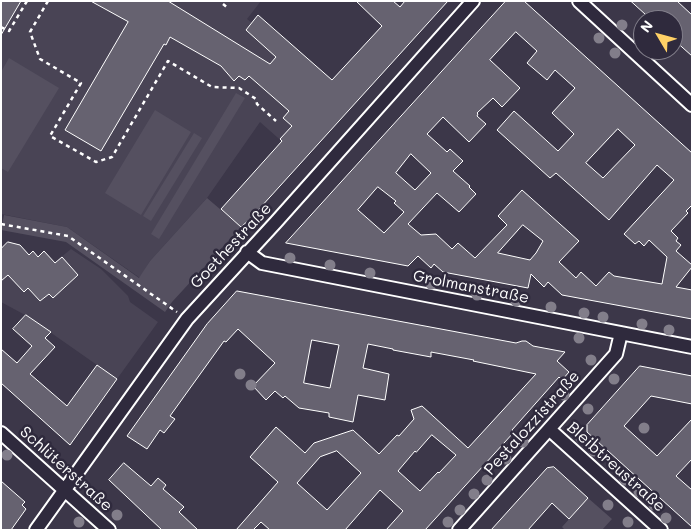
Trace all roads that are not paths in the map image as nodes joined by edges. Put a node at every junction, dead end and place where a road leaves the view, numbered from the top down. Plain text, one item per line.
1 (473, 1) edge
2 (579, 1) edge
3 (692, 105) edge
4 (247, 252) junction
5 (621, 333) junction
6 (692, 347) edge
7 (550, 429) junction
8 (1, 433) edge
9 (64, 489) junction
10 (36, 530) edge
11 (109, 530) edge
12 (458, 530) edge
13 (661, 530) edge

1 - 4 street, Goethestraße
2 - 3 street
4 - 5 street, Grolmanstraße
4 - 9 street, Goethestraße
5 - 6 street, Grolmanstraße
5 - 7 street, Pestalozzistraße
7 - 12 street, Pestalozzistraße
7 - 13 street, Bleibtreustraße
8 - 9 street, Schlüterstraße
9 - 10 street, Goethestraße
9 - 11 street, Schlüterstraße

